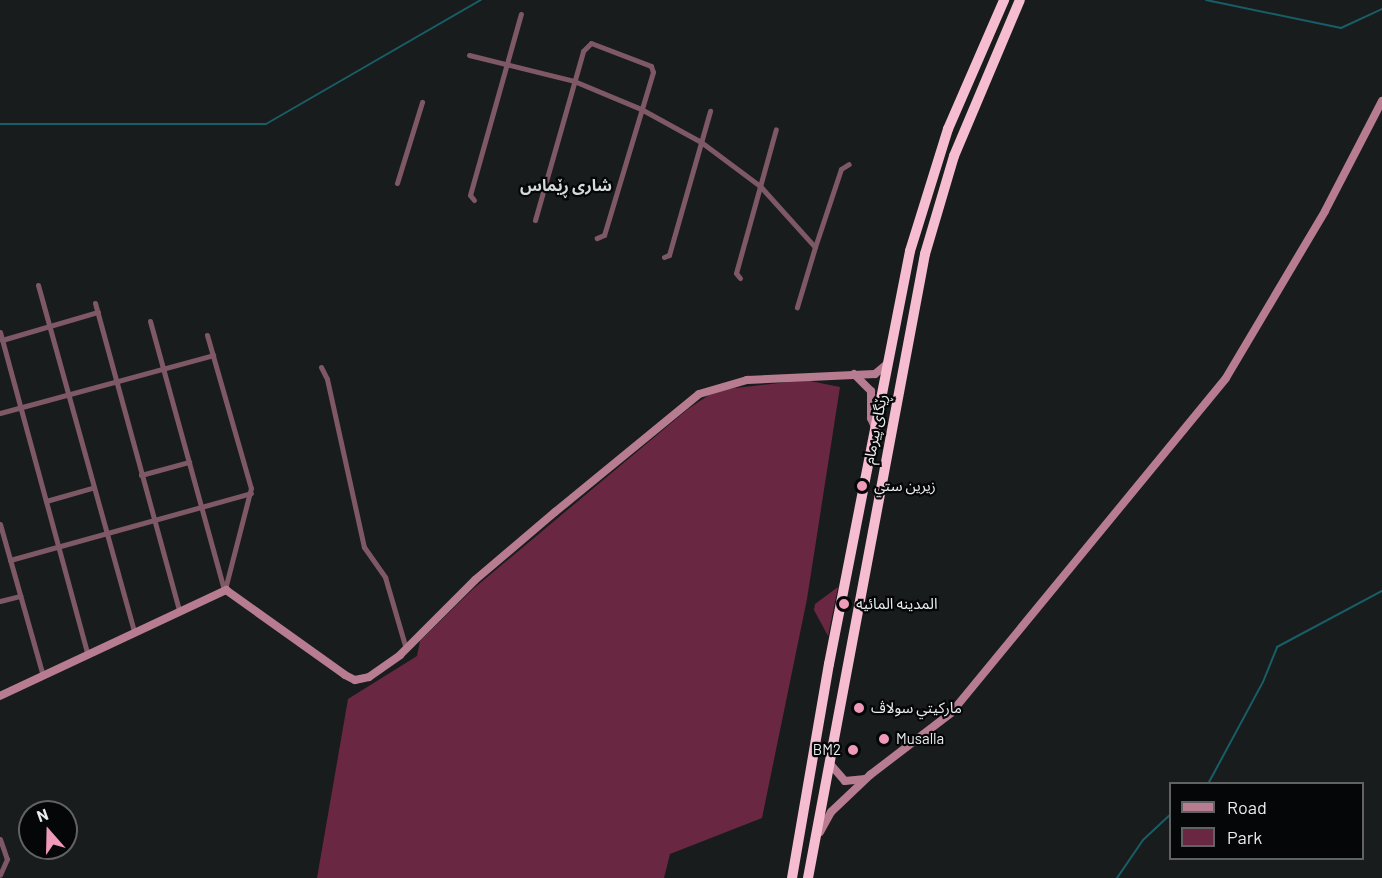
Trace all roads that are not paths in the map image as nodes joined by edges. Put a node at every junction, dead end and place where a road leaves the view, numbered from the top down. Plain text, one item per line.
1 (1004, 0) edge
2 (1020, 0) edge
3 (521, 14) dead end
4 (468, 55) dead end
5 (505, 64) junction
6 (574, 81) junction
7 (1382, 101) edge
8 (422, 102) dead end
9 (641, 109) junction
10 (710, 111) dead end
11 (776, 129) dead end
12 (701, 142) junction
13 (849, 164) dead end
14 (397, 183) dead end
15 (760, 186) junction
16 (474, 200) dead end
17 (535, 220) dead end
18 (597, 238) dead end
19 (815, 247) junction
20 (664, 257) dead end
21 (740, 278) dead end
22 (38, 285) dead end
23 (95, 303) dead end
24 (797, 308) dead end
25 (98, 312) junction
26 (150, 321) dead end
27 (50, 326) junction
28 (207, 334) dead end
29 (1, 336) edge
30 (213, 354) junction
31 (889, 363) junction
32 (321, 367) dead end
33 (163, 368) junction
34 (854, 374) junction
35 (116, 381) junction
36 (68, 394) junction
37 (20, 407) junction
38 (0, 413) edge
39 (876, 428) junction
40 (189, 462) junction
41 (141, 475) junction
42 (92, 488) junction
43 (251, 493) junction
44 (46, 501) junction
45 (202, 507) junction
46 (154, 520) junction
47 (0, 525) edge
48 (104, 533) junction
49 (58, 546) junction
50 (10, 560) junction
51 (224, 590) junction
52 (20, 596) junction
53 (0, 601) edge
54 (179, 611) junction
55 (853, 626) junction
56 (836, 628) junction
57 (134, 632) junction
58 (406, 650) junction
59 (88, 655) junction
60 (43, 676) junction
61 (0, 696) edge
62 (830, 752) junction
63 (870, 775) junction
64 (0, 839) edge
65 (813, 850) junction
66 (0, 875) edge
67 (792, 878) edge
68 (808, 878) edge

1 - 31 highway, ڕێگای پیرمام
2 - 55 highway, ڕێگای پیرمام
3 - 5 street
4 - 5 street
5 - 6 street
5 - 16 street
6 - 9 street
6 - 9 street
6 - 17 street
7 - 63 street
8 - 14 street
9 - 12 street
9 - 18 street
10 - 12 street
11 - 15 street
12 - 15 street
12 - 20 street
13 - 19 street
15 - 19 street
15 - 21 street
19 - 24 street
22 - 27 street
23 - 25 street
25 - 27 street
25 - 35 street
26 - 33 street
27 - 29 street
27 - 36 street
28 - 30 street
29 - 37 street
30 - 33 street
30 - 43 street
31 - 34 street
31 - 39 highway, ڕێگای پیرمام
32 - 58 street
33 - 35 street
33 - 40 street
34 - 39 street
34 - 58 street
35 - 36 street
35 - 41 street
36 - 37 street
36 - 42 street
37 - 38 street
37 - 44 street
39 - 56 highway, ڕێگای پیرمام
40 - 41 street
40 - 45 street
41 - 46 street
42 - 44 street
42 - 48 street
43 - 45 street
43 - 51 street
44 - 49 street
45 - 46 street
45 - 51 street
46 - 48 street
46 - 54 street
47 - 50 street
48 - 49 street
48 - 57 street
49 - 50 street
49 - 59 street
50 - 52 street
51 - 54 street
51 - 58 street
52 - 53 street
52 - 60 street
54 - 57 street
55 - 56 highway
55 - 62 highway, ڕێگای پیرمام
56 - 67 highway, ڕێگای پیرمام
57 - 59 street
59 - 60 street
60 - 61 street
62 - 63 street
62 - 65 highway, ڕێگای پیرمام
63 - 65 street
64 - 66 street
65 - 68 highway, ڕێگای پیرمام

